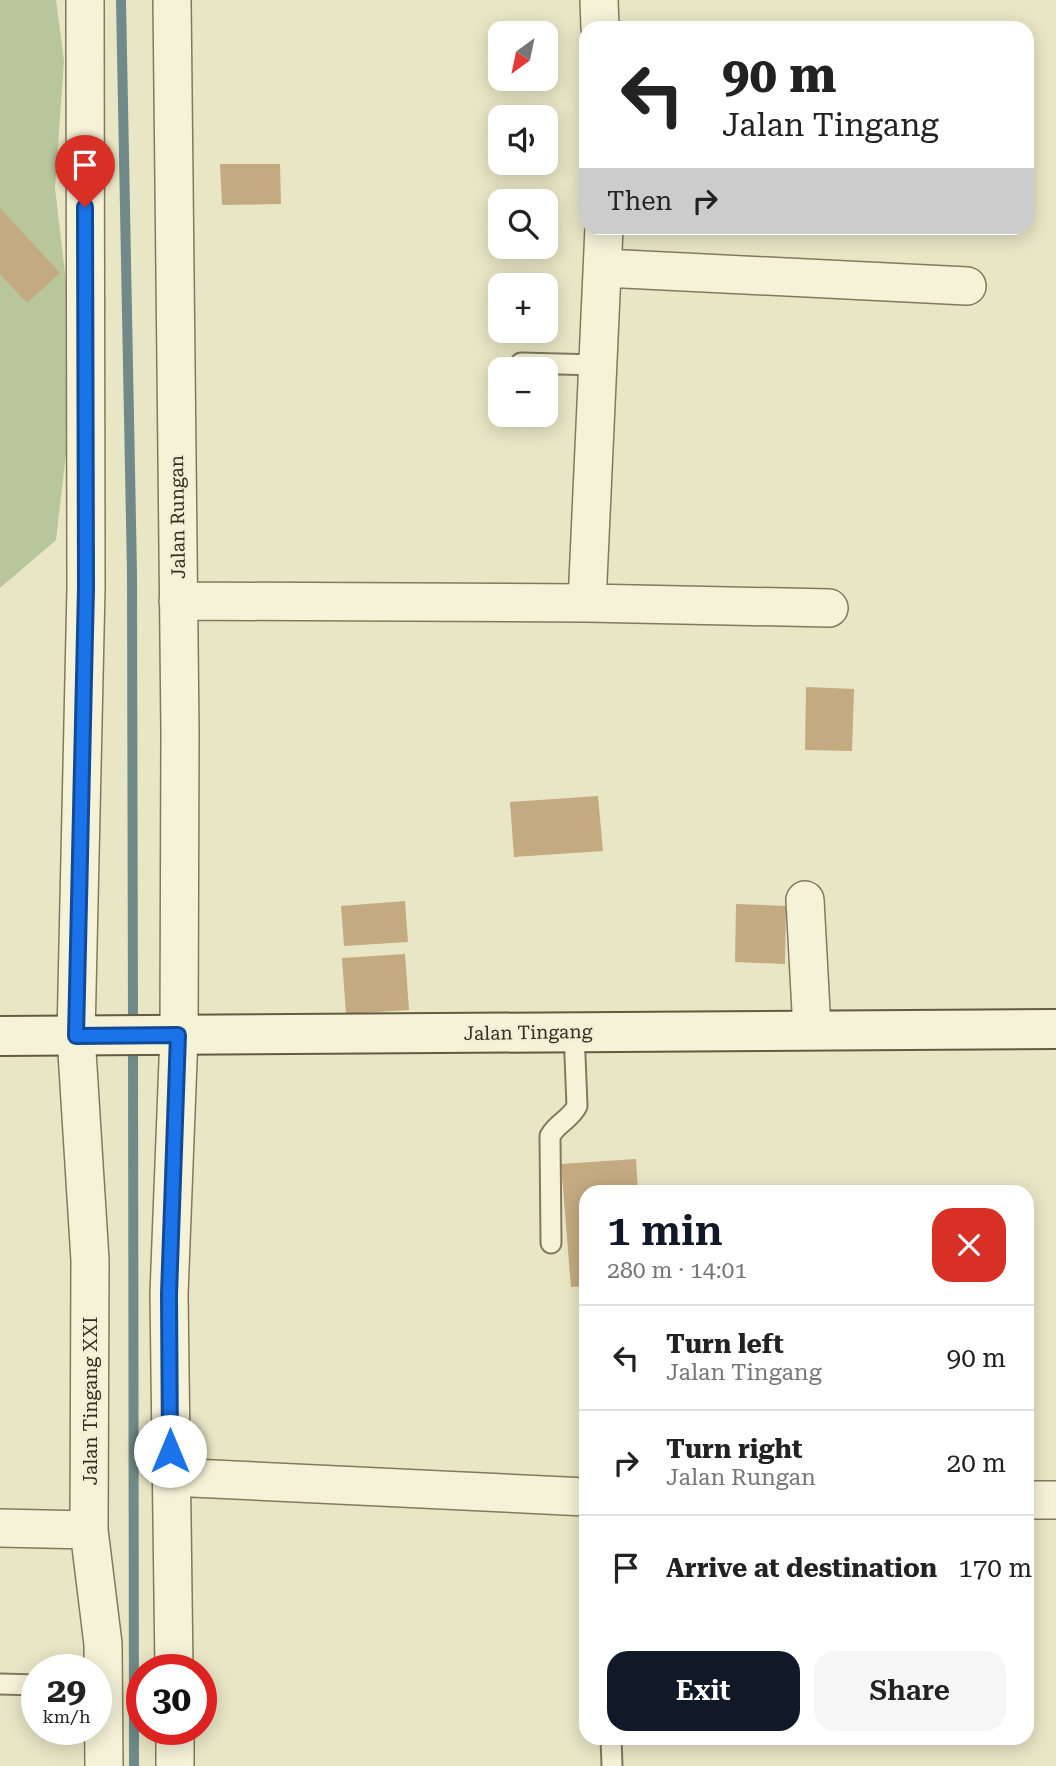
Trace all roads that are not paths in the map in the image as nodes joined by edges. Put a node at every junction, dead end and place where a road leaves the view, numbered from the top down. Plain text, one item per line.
1 (85, 0) edge
2 (172, 0) edge
3 (599, 0) edge
4 (600, 21) edge
5 (604, 235) edge
6 (604, 268) junction
7 (967, 286) dead end
8 (558, 364) edge
9 (597, 365) junction
10 (178, 601) junction
11 (587, 603) junction
12 (829, 608) dead end
13 (804, 900) dead end
14 (1056, 1029) edge
15 (812, 1030) junction
16 (574, 1031) junction
17 (87, 1035) junction
18 (169, 1035) junction
19 (0, 1036) edge
20 (551, 1243) dead end
21 (171, 1477) junction
22 (579, 1497) edge
23 (1034, 1500) edge
24 (1056, 1500) edge
25 (0, 1528) edge
26 (89, 1530) junction
27 (102, 1654) edge
28 (174, 1654) edge
29 (0, 1684) edge
30 (21, 1685) edge
31 (103, 1745) edge
32 (175, 1745) edge
33 (611, 1745) edge
34 (104, 1766) edge
35 (175, 1766) edge
36 (612, 1766) edge

1 - 17 street
2 - 10 street, Jalan Rungan
3 - 4 street
5 - 6 street
6 - 7 street
6 - 9 street
8 - 9 lane
9 - 11 street
10 - 11 street
10 - 18 street, Jalan Rungan
11 - 12 street
13 - 15 street
14 - 15 main road, Jalan Tingang
15 - 16 main road, Jalan Tingang
16 - 18 main road, Jalan Tingang
16 - 20 lane
17 - 18 main road, Jalan Tingang
17 - 19 main road, Jalan Tingang
17 - 26 street, Jalan Tingang XXI
18 - 21 street, Jalan Rungan
21 - 22 street
21 - 28 street, Jalan Rungan
23 - 24 street
25 - 26 street
26 - 27 street, Jalan Tingang XXI
29 - 30 lane
31 - 34 street, Jalan Tingang XXI
32 - 35 street
33 - 36 lane

